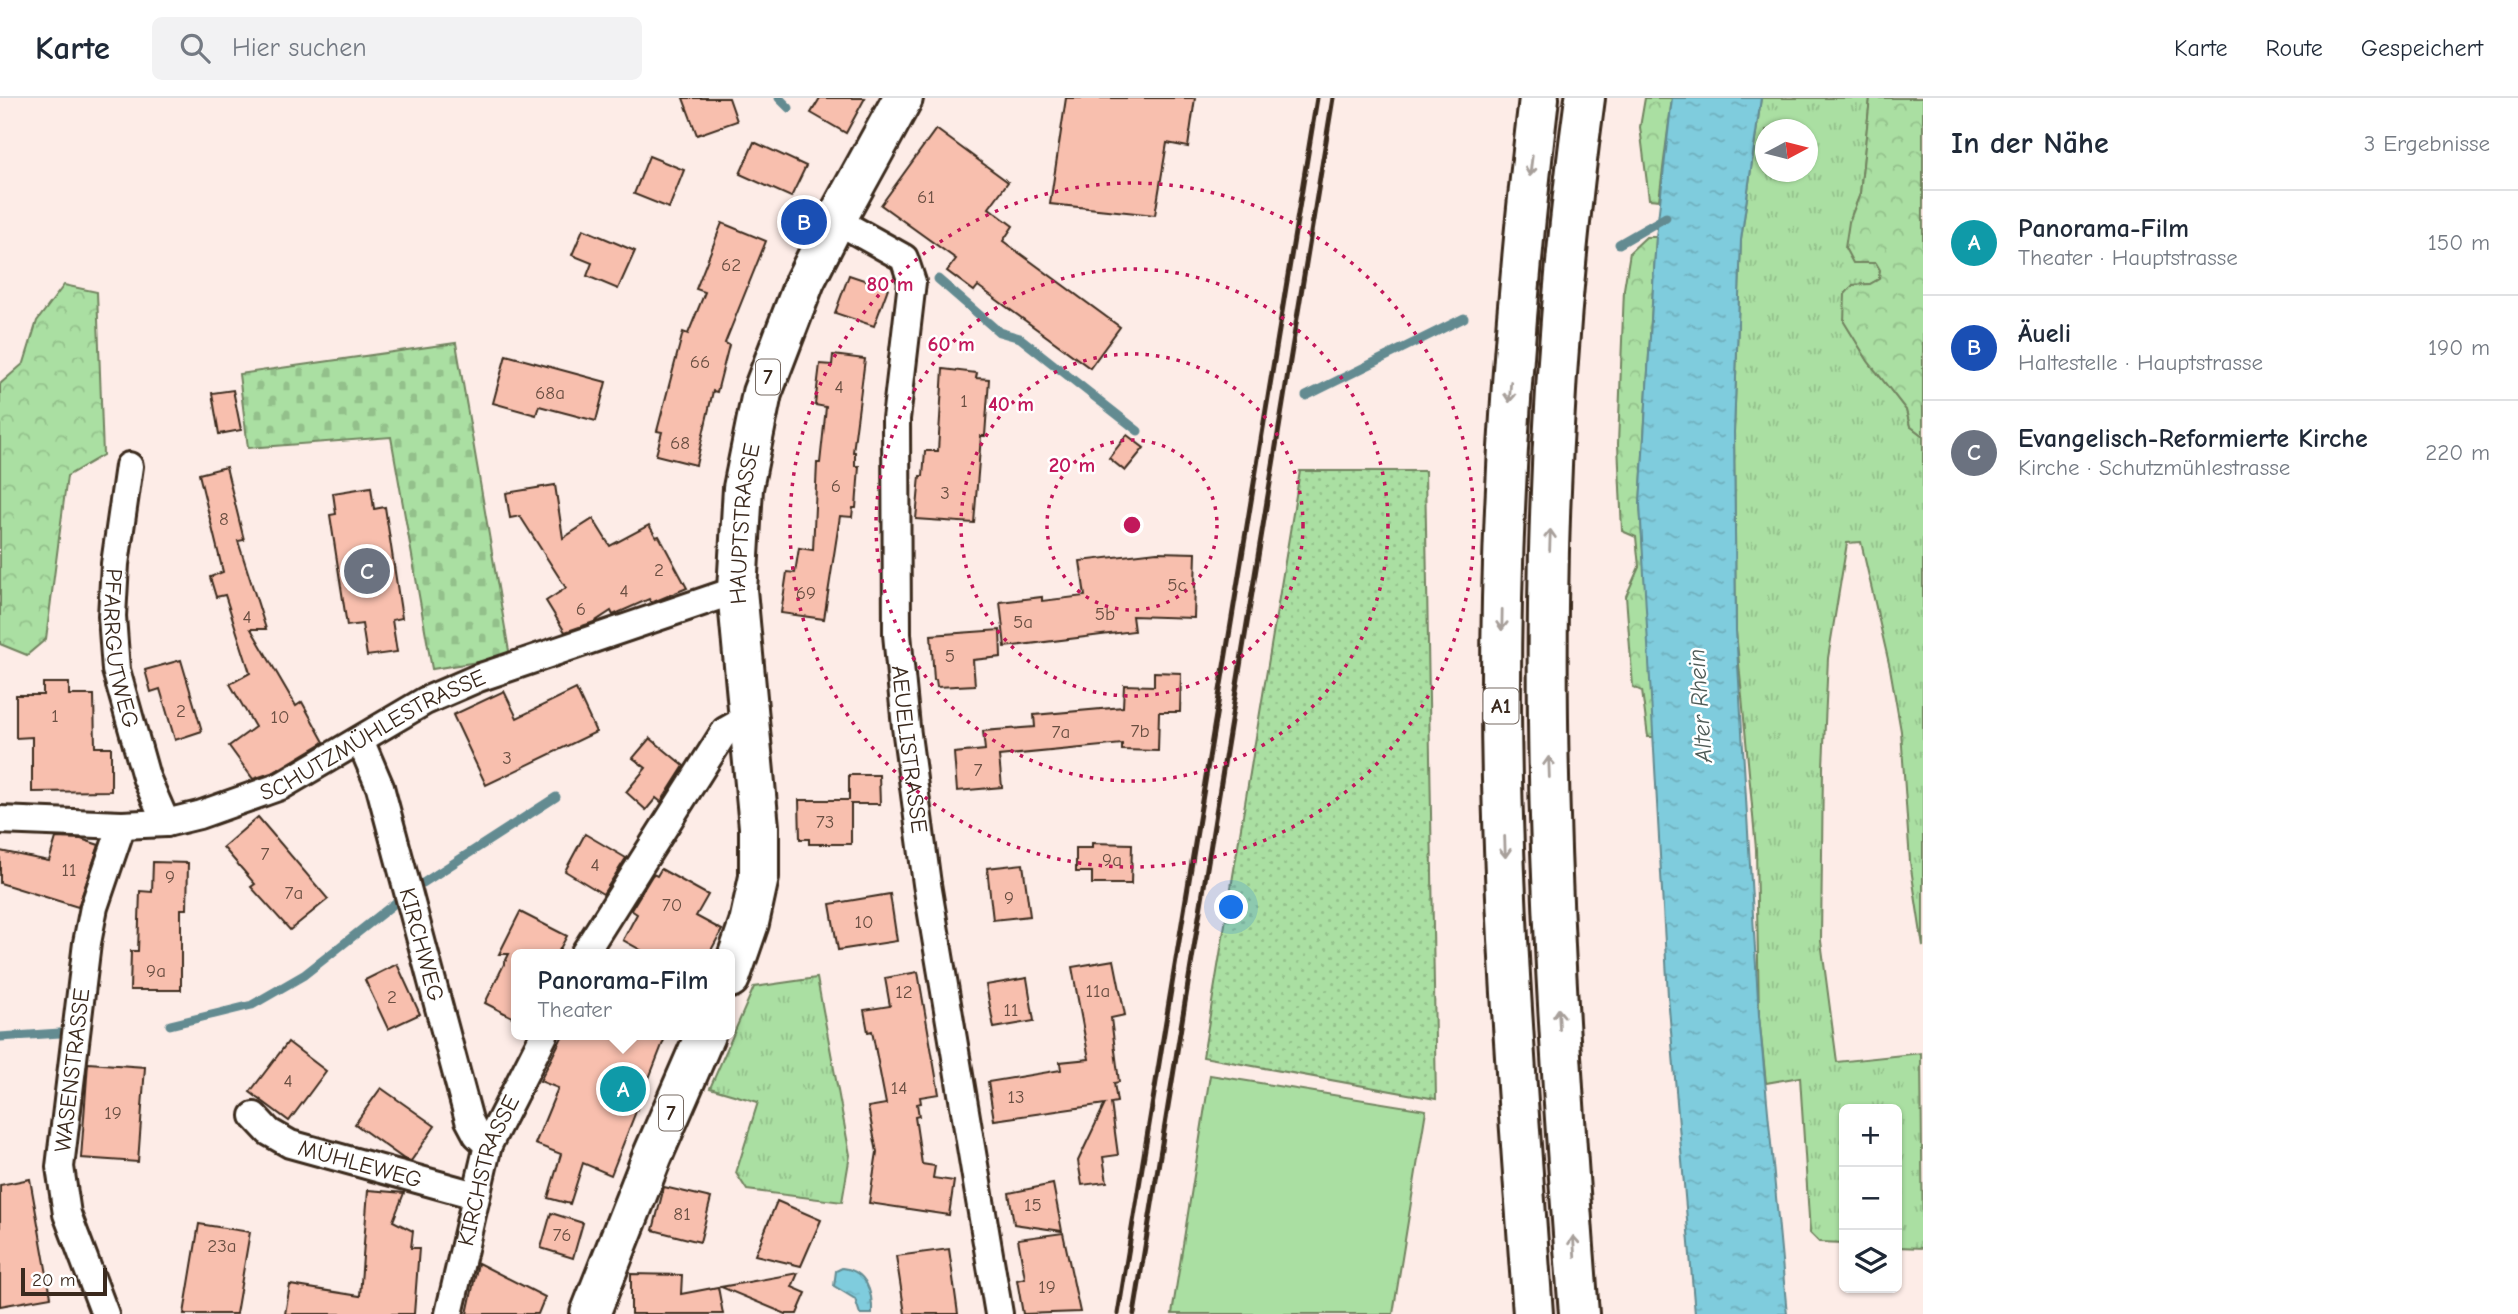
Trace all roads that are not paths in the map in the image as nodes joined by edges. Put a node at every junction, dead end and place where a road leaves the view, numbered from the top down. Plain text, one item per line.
1 (903, 98) edge
2 (1539, 98) edge
3 (1585, 98) edge
4 (835, 220) junction
5 (129, 466) dead end
6 (737, 590) junction
7 (748, 718) junction
8 (360, 740) junction
9 (0, 820) edge
10 (166, 823) junction
11 (122, 825) junction
12 (587, 949) edge
13 (735, 964) edge
14 (541, 1040) edge
15 (703, 1040) edge
16 (254, 1115) dead end
17 (488, 1145) junction
18 (475, 1195) junction
19 (105, 1314) edge
20 (449, 1314) edge
21 (590, 1314) edge
22 (999, 1314) edge
23 (1533, 1314) edge
24 (1579, 1314) edge

1 - 4 main road, HAUPTSTRASSE / 7
2 -> 23 main road, A1
24 -> 3 main road, A1
4 - 6 main road, HAUPTSTRASSE / 7
4 - 22 street, AEUELISTRASSE
5 - 10 street, PFARRGUTWEG
6 - 7 main road, HAUPTSTRASSE / 7
6 - 8 street, SCHUTZMÜHLESTRASSE
7 - 12 street
7 - 13 main road, HAUPTSTRASSE / 7
8 - 10 street, SCHUTZMÜHLESTRASSE
8 - 17 street, KIRCHWEG
9 - 11 street, SCHUTZMÜHLESTRASSE
10 - 11 street, SCHUTZMÜHLESTRASSE
11 - 19 street, WASENSTRASSE
14 - 17 street, KIRCHSTRASSE
15 - 21 main road, 7
16 - 18 street, MÜHLEWEG
17 - 18 street, KIRCHSTRASSE
18 - 20 street, KIRCHSTRASSE

